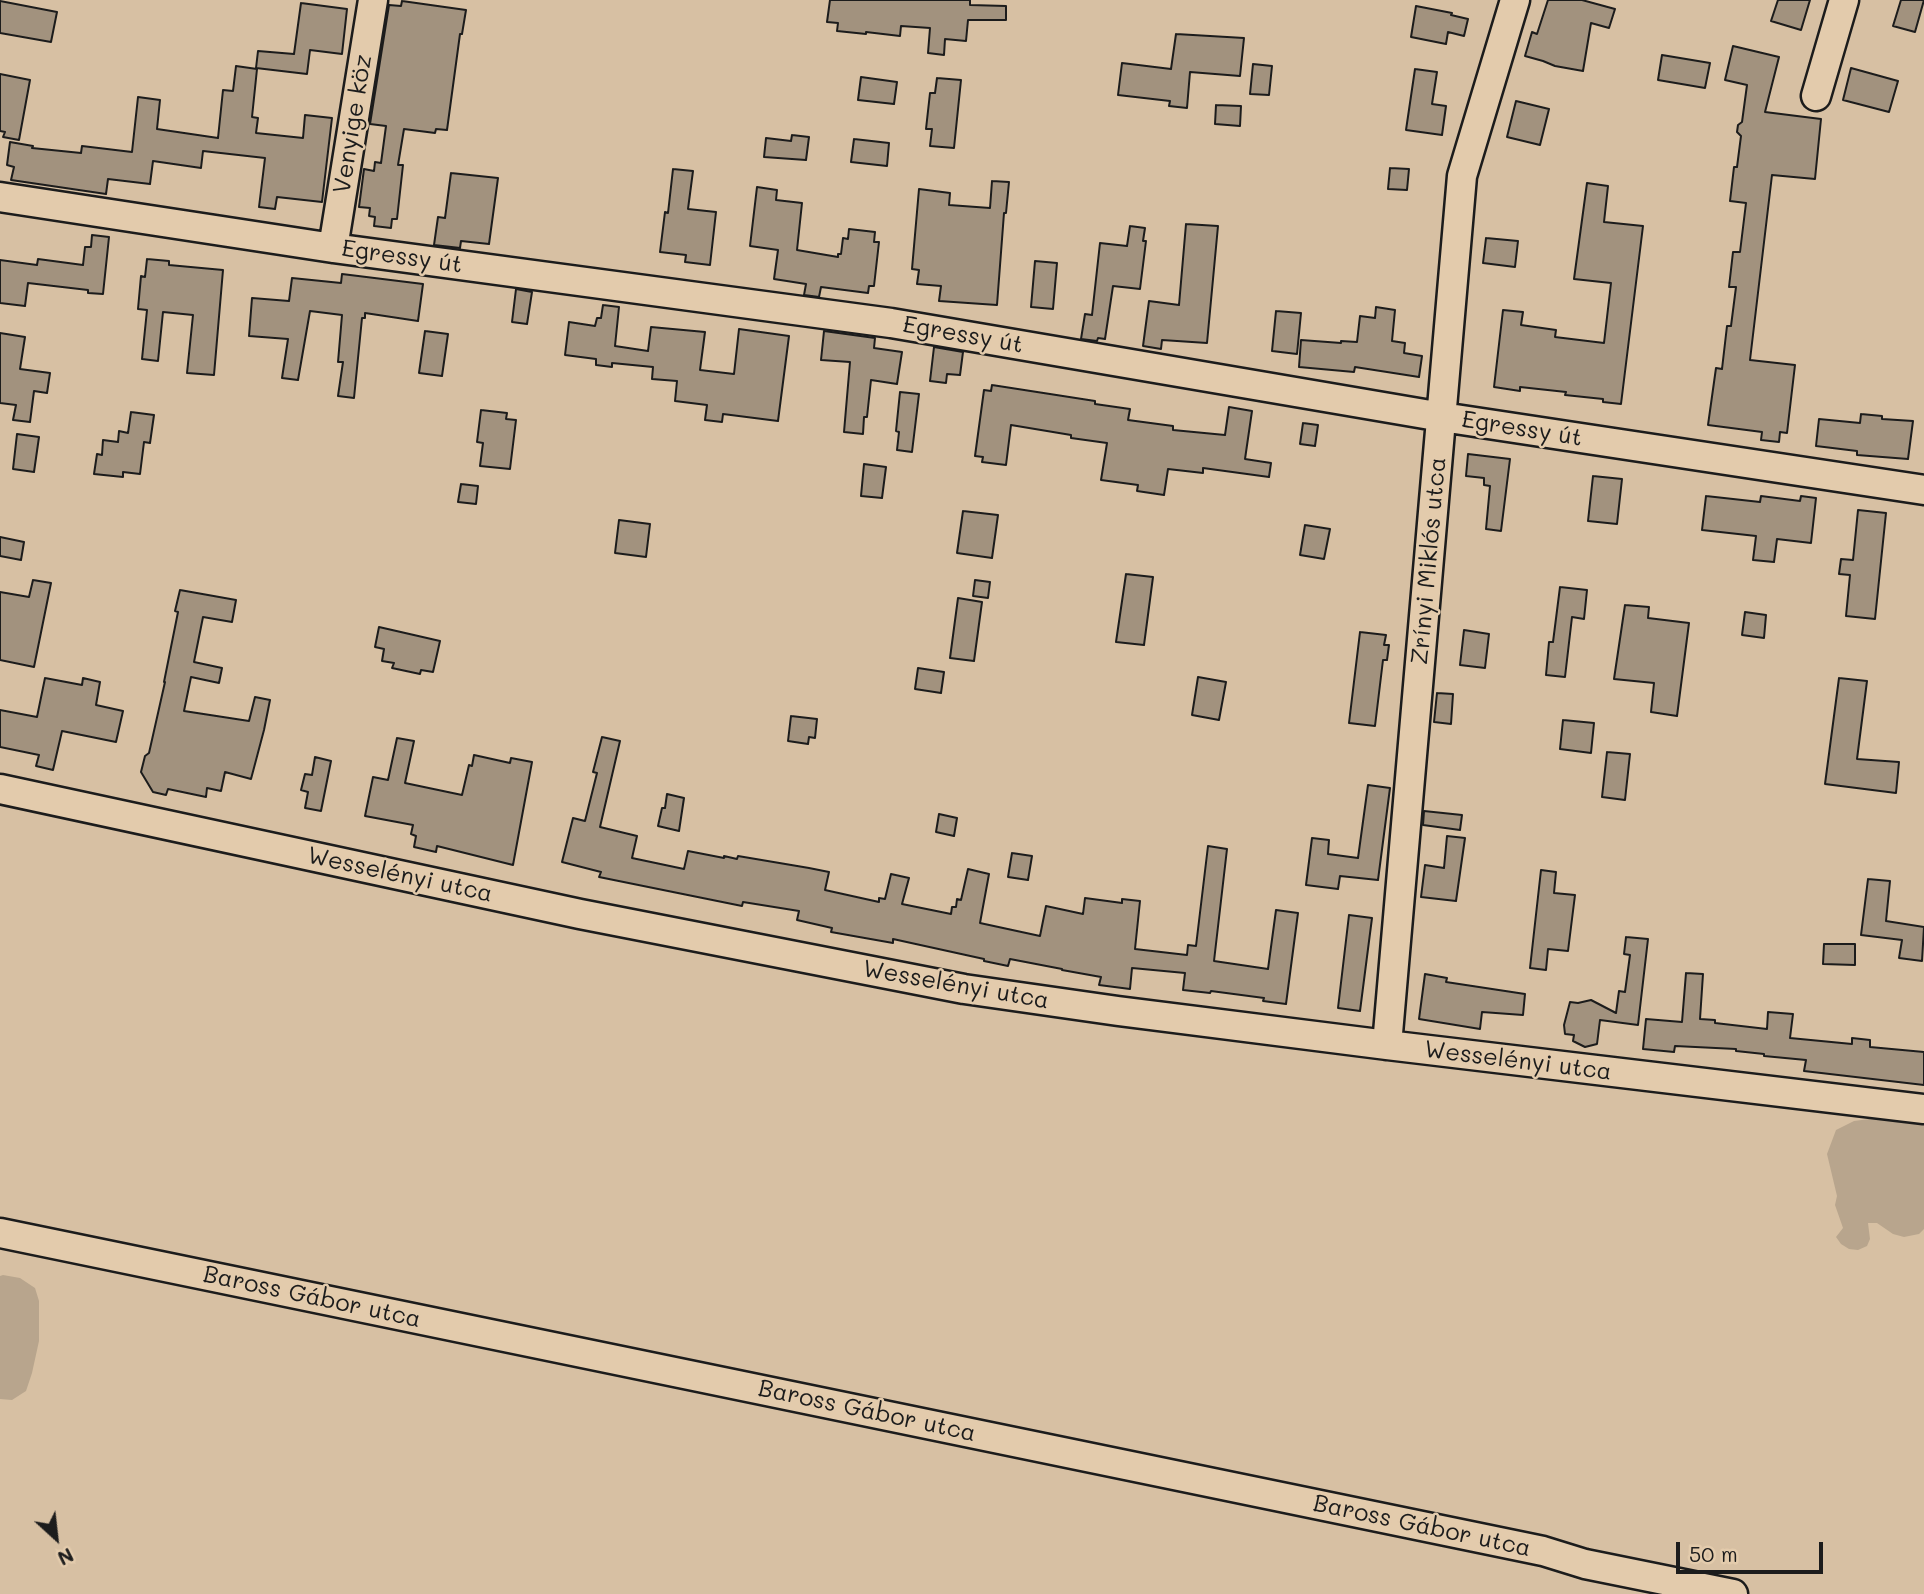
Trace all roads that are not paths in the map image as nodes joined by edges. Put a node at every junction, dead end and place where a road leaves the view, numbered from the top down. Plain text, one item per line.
1 (373, 0) edge
2 (1516, 0) edge
3 (1844, 0) edge
4 (1816, 96) dead end
5 (0, 197) edge
6 (333, 248) junction
7 (1441, 417) junction
8 (1924, 490) edge
9 (0, 789) edge
10 (1387, 1045) junction
11 (1924, 1109) edge
12 (0, 1233) edge
13 (1733, 1594) edge

1 - 6 street, Venyige köz
2 - 7 street, Zrínyi Miklós utca
3 - 4 street
5 - 6 street, Egressy út
6 - 7 street, Egressy út
7 - 8 street, Egressy út
7 - 10 street, Zrínyi Miklós utca
9 - 10 street, Wesselényi utca
10 - 11 street, Wesselényi utca
12 - 13 street, Baross Gábor utca

